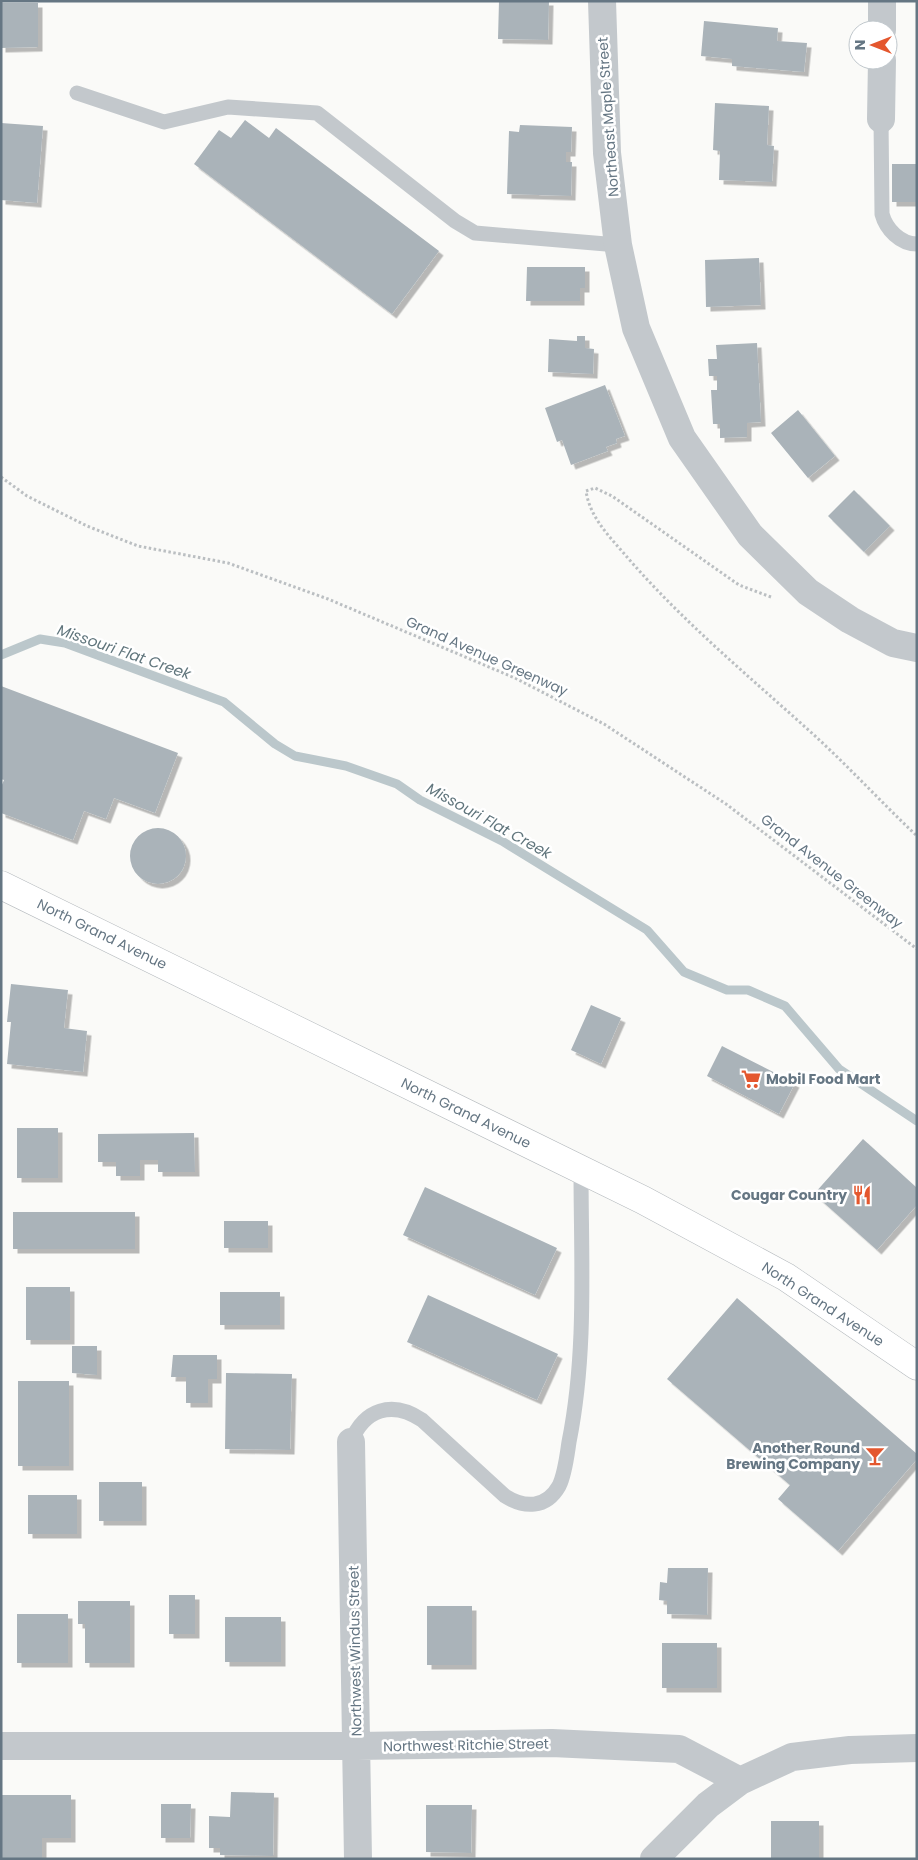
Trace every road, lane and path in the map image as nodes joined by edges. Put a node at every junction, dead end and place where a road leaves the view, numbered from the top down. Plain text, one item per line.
1 (602, 1) edge
2 (882, 1) edge
3 (882, 20) edge
4 (882, 70) edge
5 (77, 94) dead end
6 (881, 119) joint
7 (917, 244) edge
8 (618, 245) junction
9 (1, 478) edge
10 (808, 592) junction
11 (917, 648) edge
12 (917, 836) edge
13 (1, 885) edge
14 (917, 949) edge
15 (581, 1170) junction
16 (917, 1366) edge
17 (350, 1442) joint
18 (1, 1746) edge
19 (357, 1746) junction
20 (917, 1748) edge
21 (740, 1781) junction
22 (358, 1859) edge
23 (654, 1859) edge

1 - 8 street, Northeast Maple Street
2 - 3 street
4 - 6 street
5 - 8 lane
6 - 7 lane
8 - 10 street, Northeast Maple Street
9 - 14 path, Grand Avenue Greenway
10 - 11 street, Northeast Maple Street
10 - 12 path
13 - 15 main road, North Grand Avenue
15 - 16 main road, North Grand Avenue
15 - 17 lane
17 - 19 street, Northwest Windus Street
18 - 19 street, Northwest Ritchie Street
19 - 21 street, Northwest Ritchie Street
19 - 22 street, Northwest Windus Street
20 - 21 street
21 - 23 street

